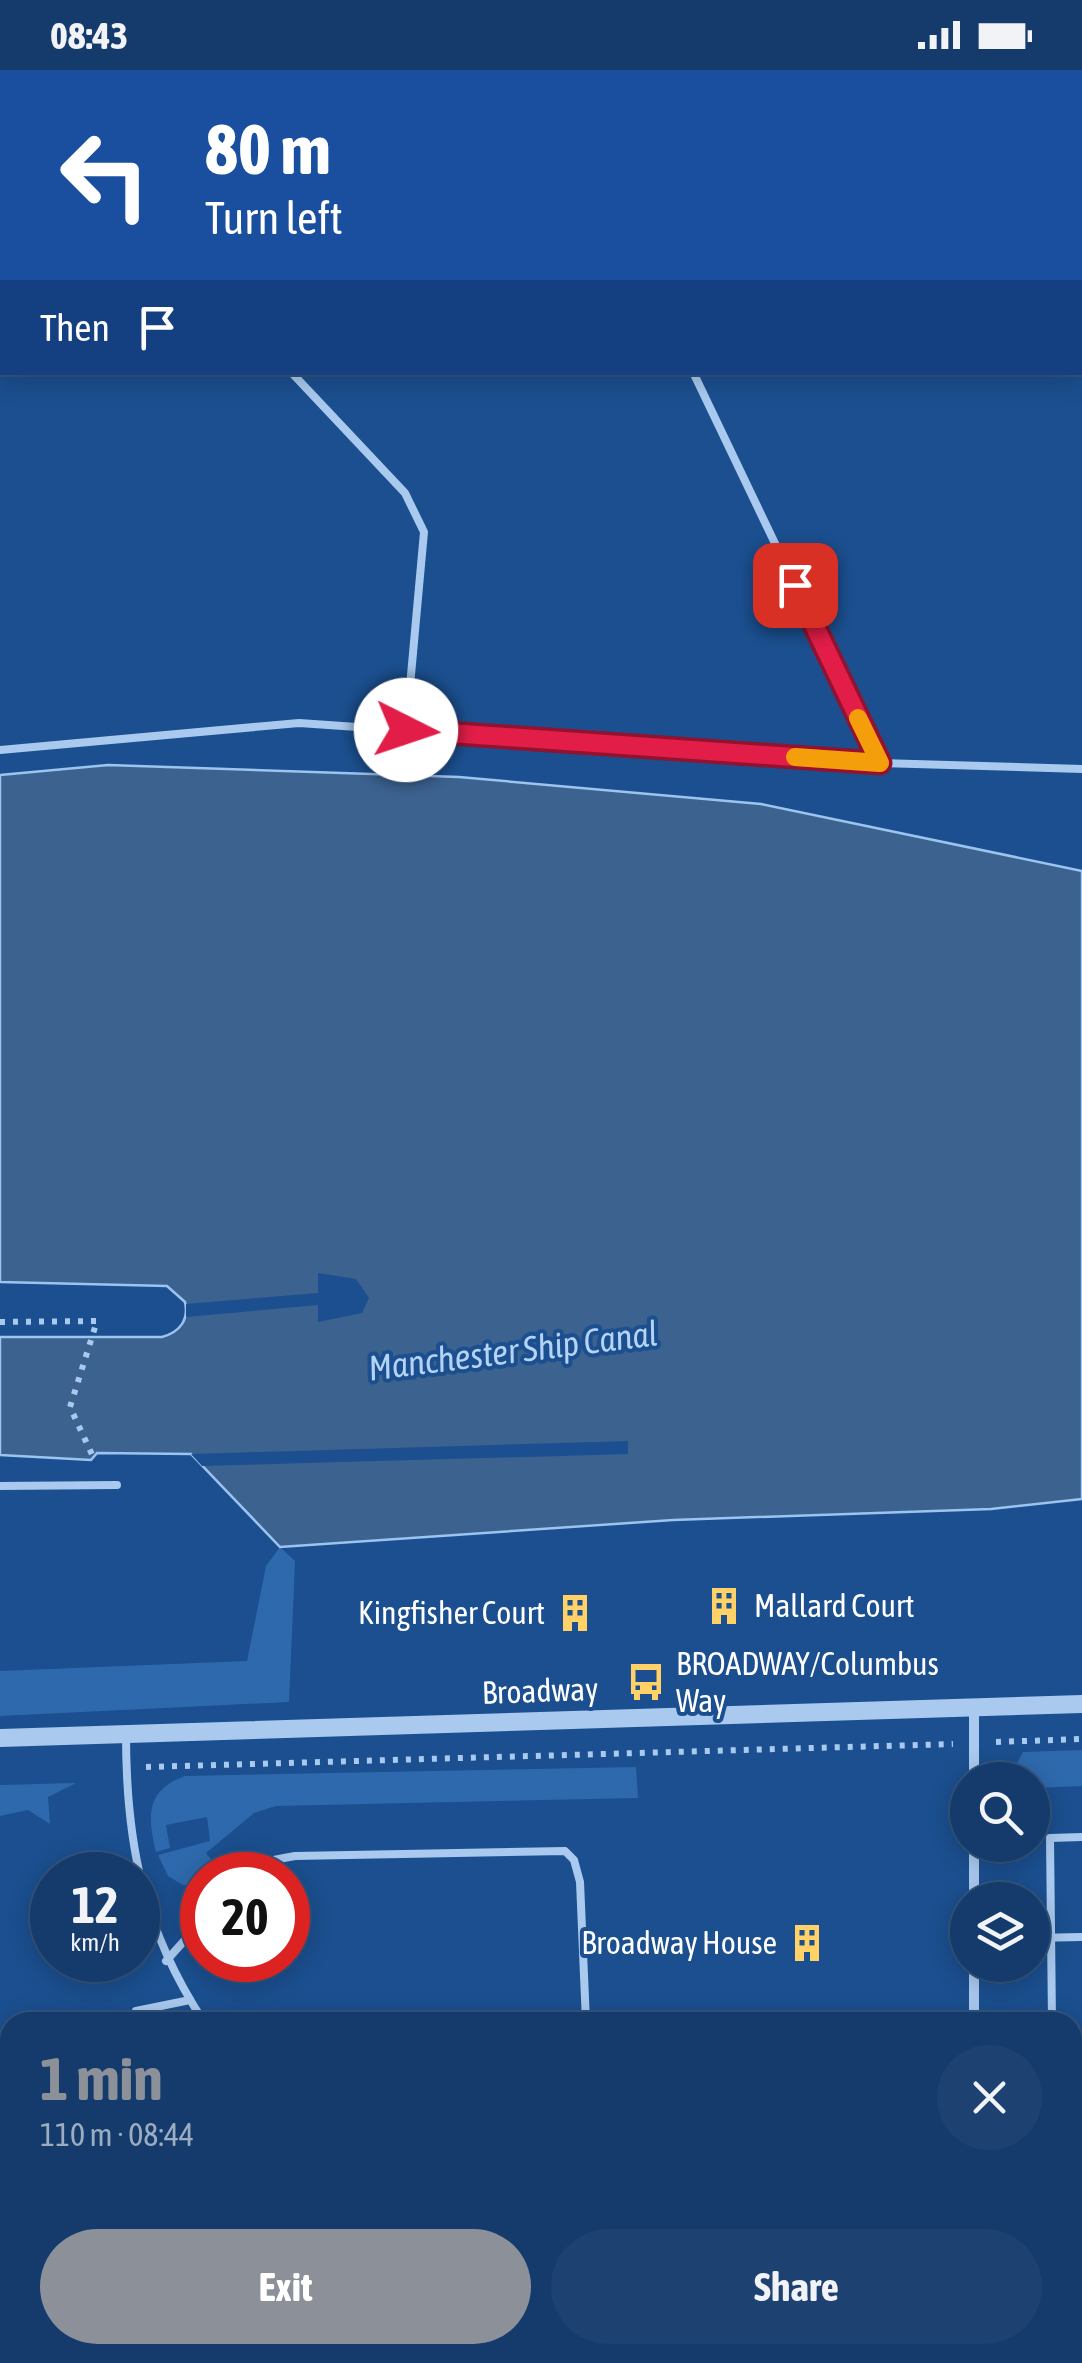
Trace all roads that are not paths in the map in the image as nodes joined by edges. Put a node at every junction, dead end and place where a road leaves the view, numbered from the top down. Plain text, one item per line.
1 (294, 375) edge
2 (695, 375) edge
3 (406, 730) junction
4 (0, 750) edge
5 (880, 763) junction
6 (1082, 769) edge
7 (117, 1485) dead end
8 (0, 1486) edge
9 (1082, 1704) edge
10 (974, 1708) junction
11 (126, 1734) junction
12 (0, 1738) edge
13 (974, 1762) edge
14 (1082, 1837) edge
15 (310, 1856) edge
16 (1051, 1936) junction
17 (1082, 1937) edge
18 (180, 1945) edge
19 (166, 1961) junction
20 (974, 1982) edge
21 (190, 2000) junction
22 (136, 2011) dead end
23 (198, 2012) edge
24 (586, 2012) edge
25 (974, 2012) edge
26 (1052, 2012) edge

1 - 3 lane
2 - 5 lane
3 - 4 lane
3 - 5 lane
5 - 6 lane
7 - 8 lane
9 - 10 street, Broadway
10 - 11 street, Broadway
10 - 13 street
11 - 12 street, Broadway
11 - 19 lane
14 - 16 lane
15 - 24 lane
16 - 17 lane
16 - 26 lane
18 - 19 lane
19 - 21 lane
20 - 25 street
21 - 22 lane
21 - 23 lane

